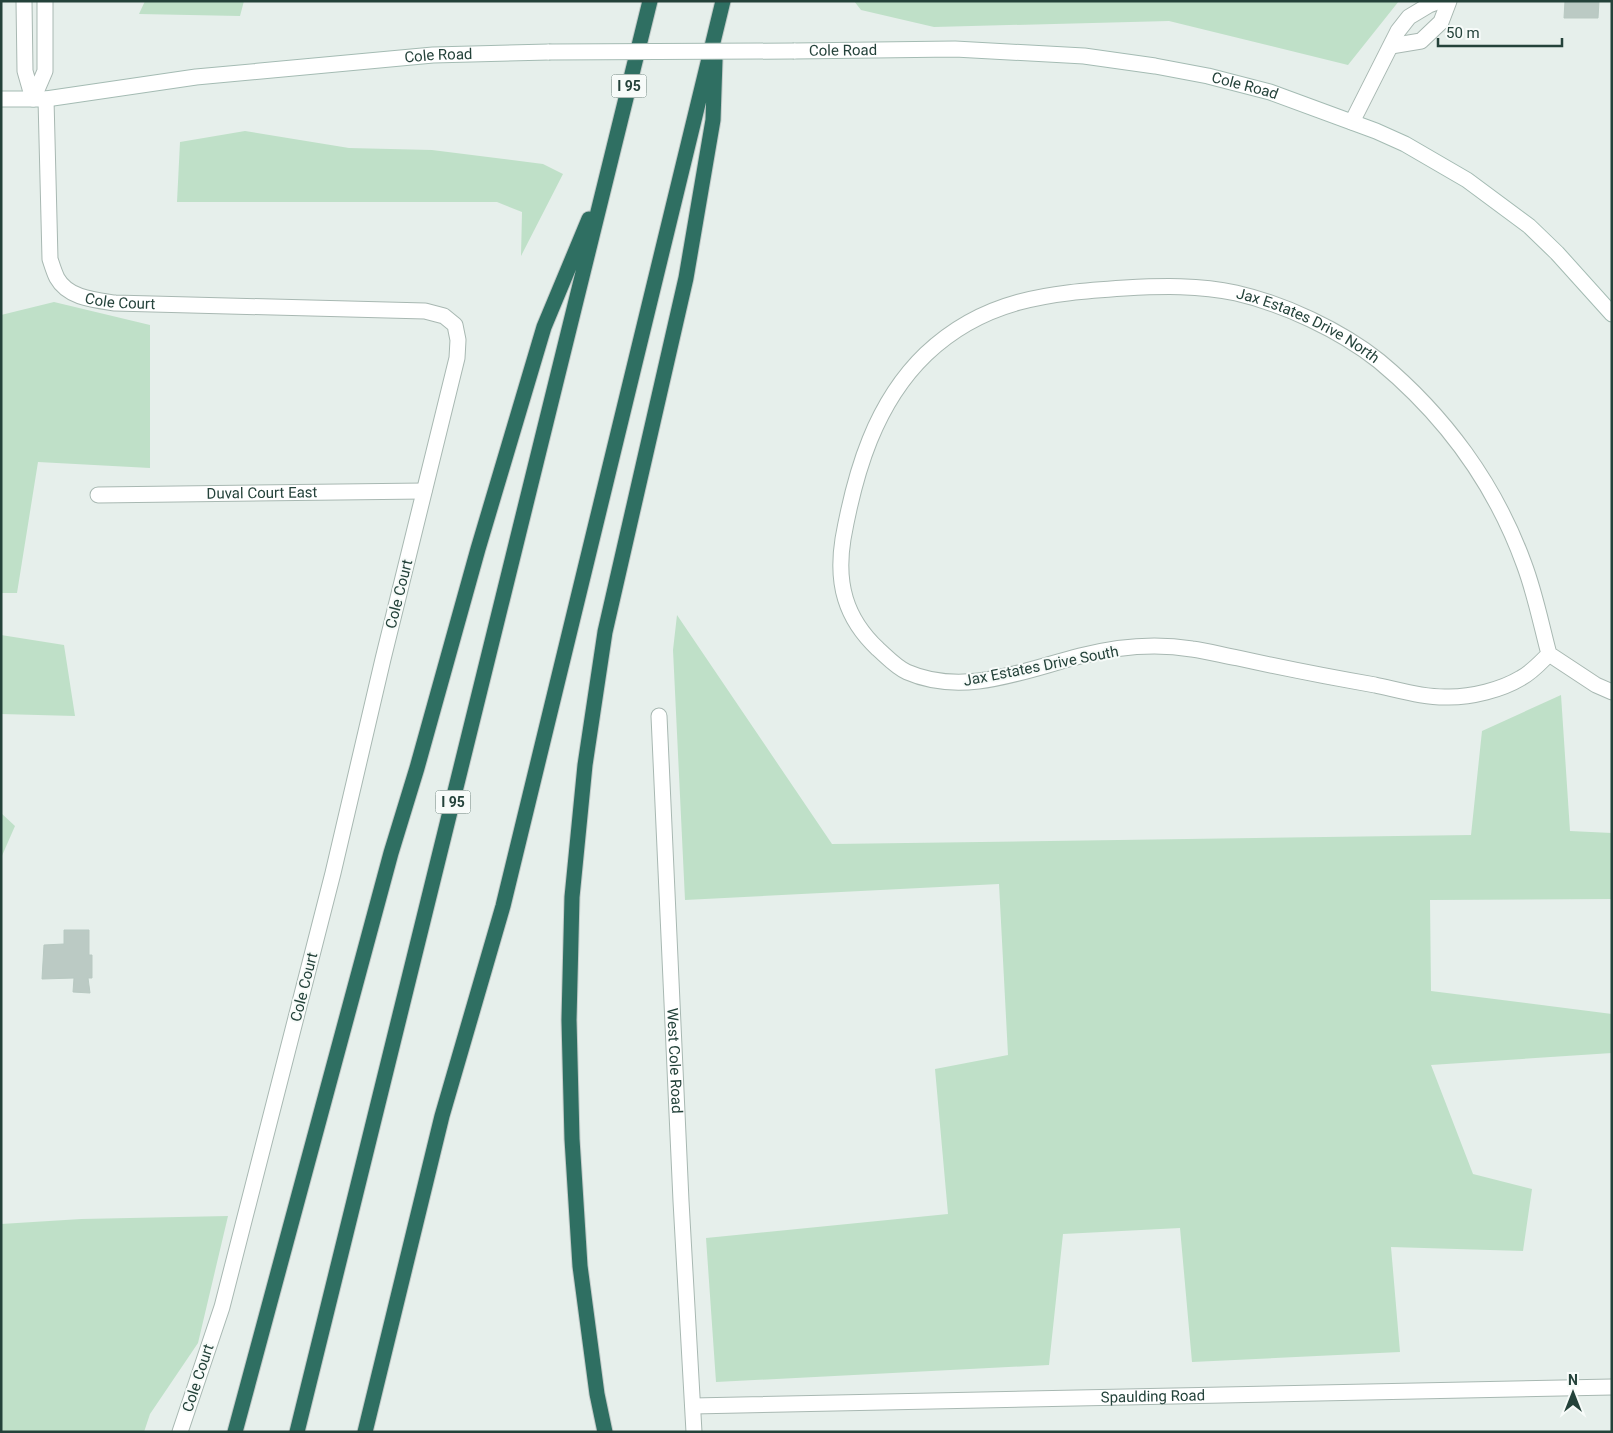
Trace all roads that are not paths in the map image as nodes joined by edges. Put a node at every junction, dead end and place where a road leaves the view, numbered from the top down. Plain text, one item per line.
1 (24, 1) edge
2 (45, 1) edge
3 (650, 1) edge
4 (722, 1) edge
5 (1440, 1) edge
6 (1449, 1) edge
7 (45, 22) junction
8 (24, 23) junction
9 (716, 28) junction
10 (1391, 46) junction
11 (1, 99) edge
12 (39, 99) junction
13 (1352, 122) junction
14 (608, 172) junction
15 (1612, 314) edge
16 (872, 432) joint
17 (424, 492) junction
18 (98, 495) dead end
19 (1549, 654) junction
20 (1612, 692) edge
21 (659, 716) dead end
22 (1612, 1387) edge
23 (693, 1406) junction
24 (180, 1432) edge
25 (234, 1432) edge
26 (297, 1432) edge
27 (365, 1432) edge
28 (605, 1432) edge
29 (694, 1432) edge

1 - 8 street
2 - 7 street
3 - 14 highway, I 95
4 - 9 highway
5 - 10 street
6 - 10 street
7 - 8 street
7 - 12 street
8 - 12 street
9 - 27 highway
9 - 28 highway
10 - 13 street
11 - 12 street, Cole Road
12 - 13 street, Cole Road, bridge
12 - 17 street, Cole Court
13 - 15 street, Cole Road
14 - 25 highway
14 - 26 highway, I 95
16 - 19 street, Jax Estates Drive North
16 - 19 street, Jax Estates Drive South
17 - 18 street, Duval Court East
17 - 24 street, Cole Court
19 - 20 street
21 - 23 street, West Cole Road
22 - 23 street, Spaulding Road
23 - 29 street, West Cole Road

